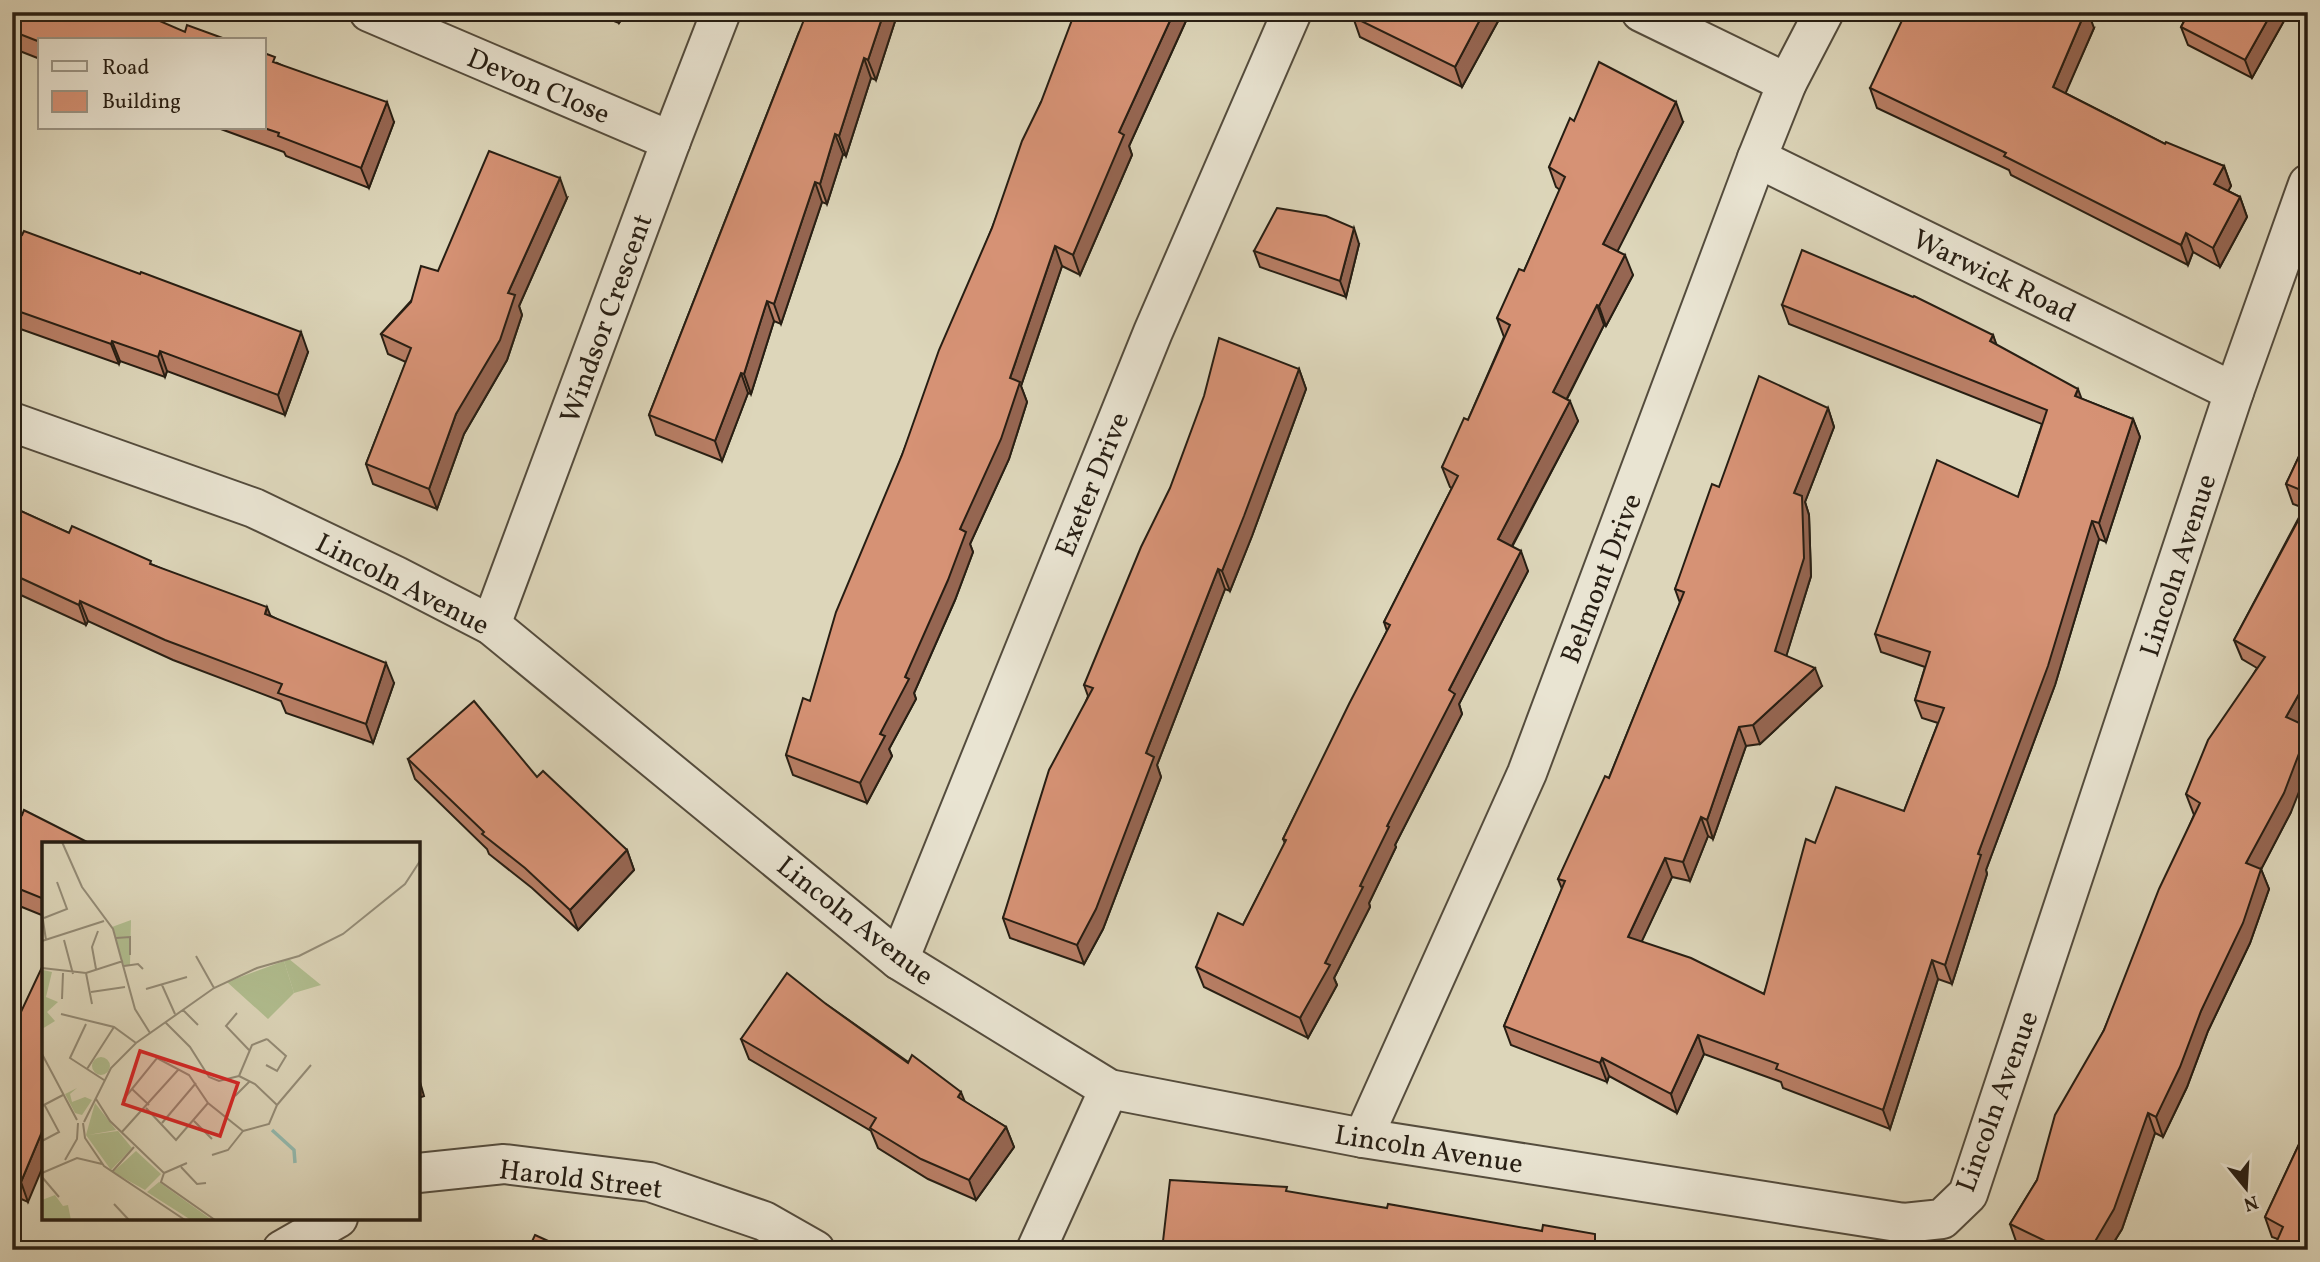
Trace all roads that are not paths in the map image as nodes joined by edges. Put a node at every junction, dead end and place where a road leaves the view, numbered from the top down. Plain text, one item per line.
1 (369, 12) edge
2 (721, 12) edge
3 (1292, 12) edge
4 (1641, 12) edge
5 (1824, 12) edge
6 (1787, 83) junction
7 (671, 141) junction
8 (1757, 158) junction
9 (2308, 184) edge
10 (2234, 392) junction
11 (12, 422) edge
12 (491, 625) junction
13 (899, 960) junction
14 (1109, 1089) junction
15 (1363, 1138) junction
16 (420, 1173) edge
17 (334, 1220) edge
18 (282, 1250) edge
19 (815, 1250) edge
20 (1036, 1250) edge

1 - 7 street, Devon Close
2 - 7 street, Windsor Crescent
3 - 13 street, Exeter Drive
4 - 6 street
5 - 6 street, Belmont Drive
6 - 8 street, Belmont Drive
7 - 12 street, Windsor Crescent
8 - 10 street, Warwick Road
8 - 15 street, Belmont Drive
9 - 10 street, Lincoln Avenue
10 - 15 street, Lincoln Avenue
11 - 12 street, Lincoln Avenue
12 - 13 street, Lincoln Avenue
13 - 14 street, Lincoln Avenue
14 - 15 street, Lincoln Avenue
14 - 20 street
16 - 19 street, Harold Street
17 - 18 street

